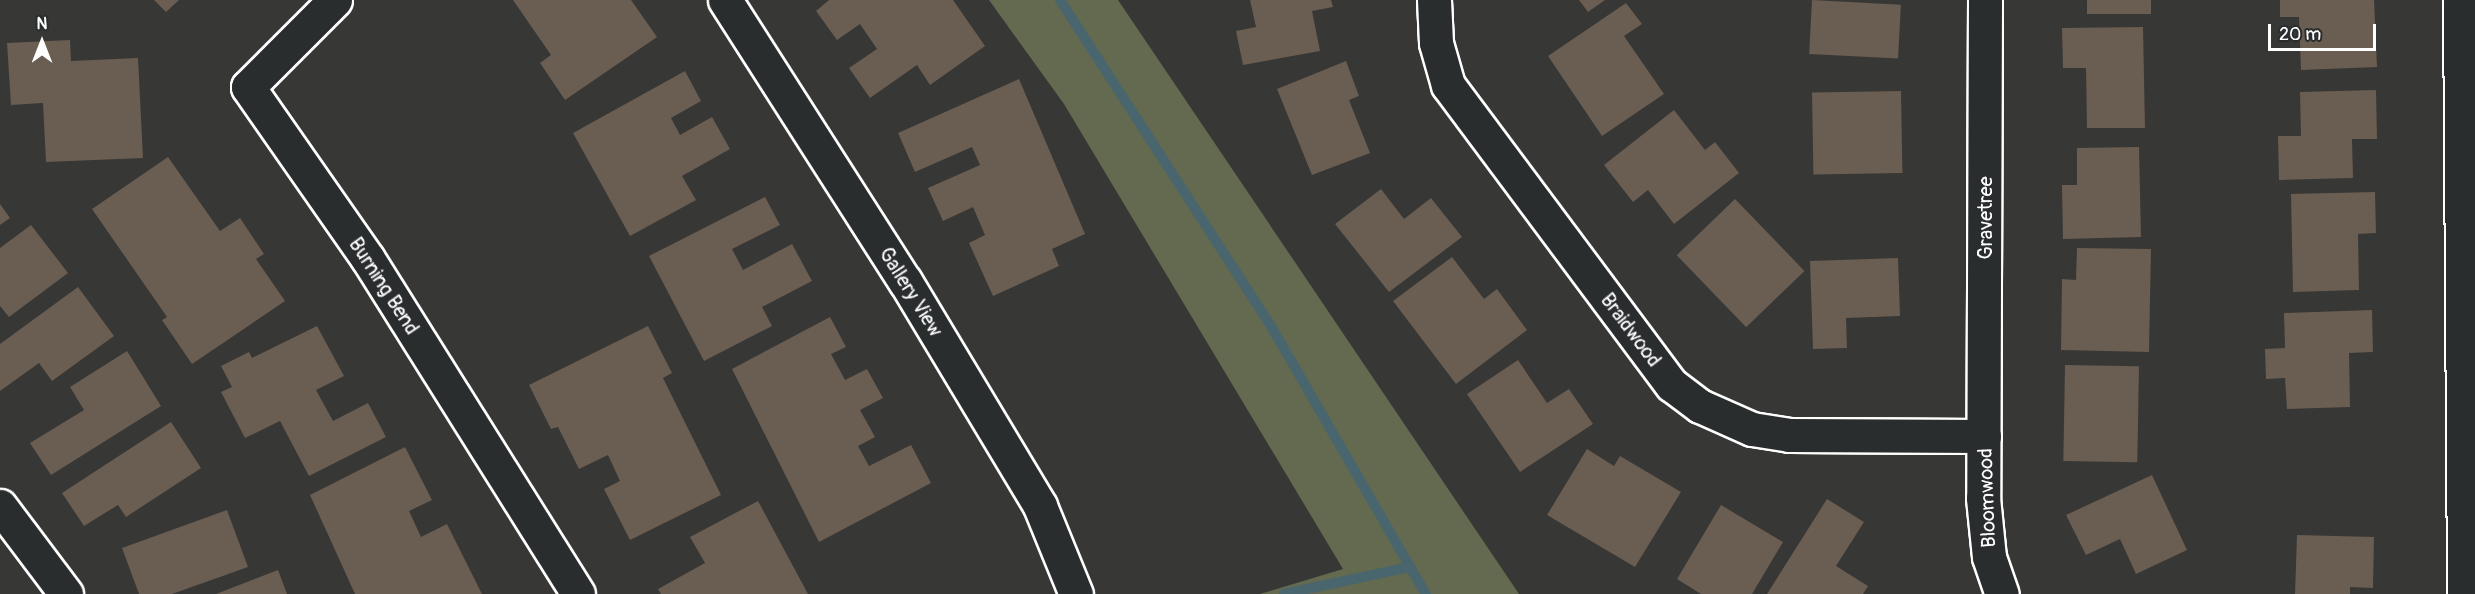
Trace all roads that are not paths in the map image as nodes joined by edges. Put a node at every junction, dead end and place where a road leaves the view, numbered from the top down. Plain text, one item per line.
1 (335, 0) edge
2 (725, 0) edge
3 (1434, 0) edge
4 (1985, 0) edge
5 (2460, 0) edge
6 (1984, 436) junction
7 (0, 506) edge
8 (66, 594) edge
9 (578, 594) edge
10 (1076, 594) edge
11 (2001, 594) edge
12 (2464, 594) edge

1 - 9 street, Burning Bend
2 - 10 street, Gallery View
3 - 6 street, Braidwood
4 - 6 street, Gravetree
5 - 12 street
6 - 11 street, Bloomwood
7 - 8 street

